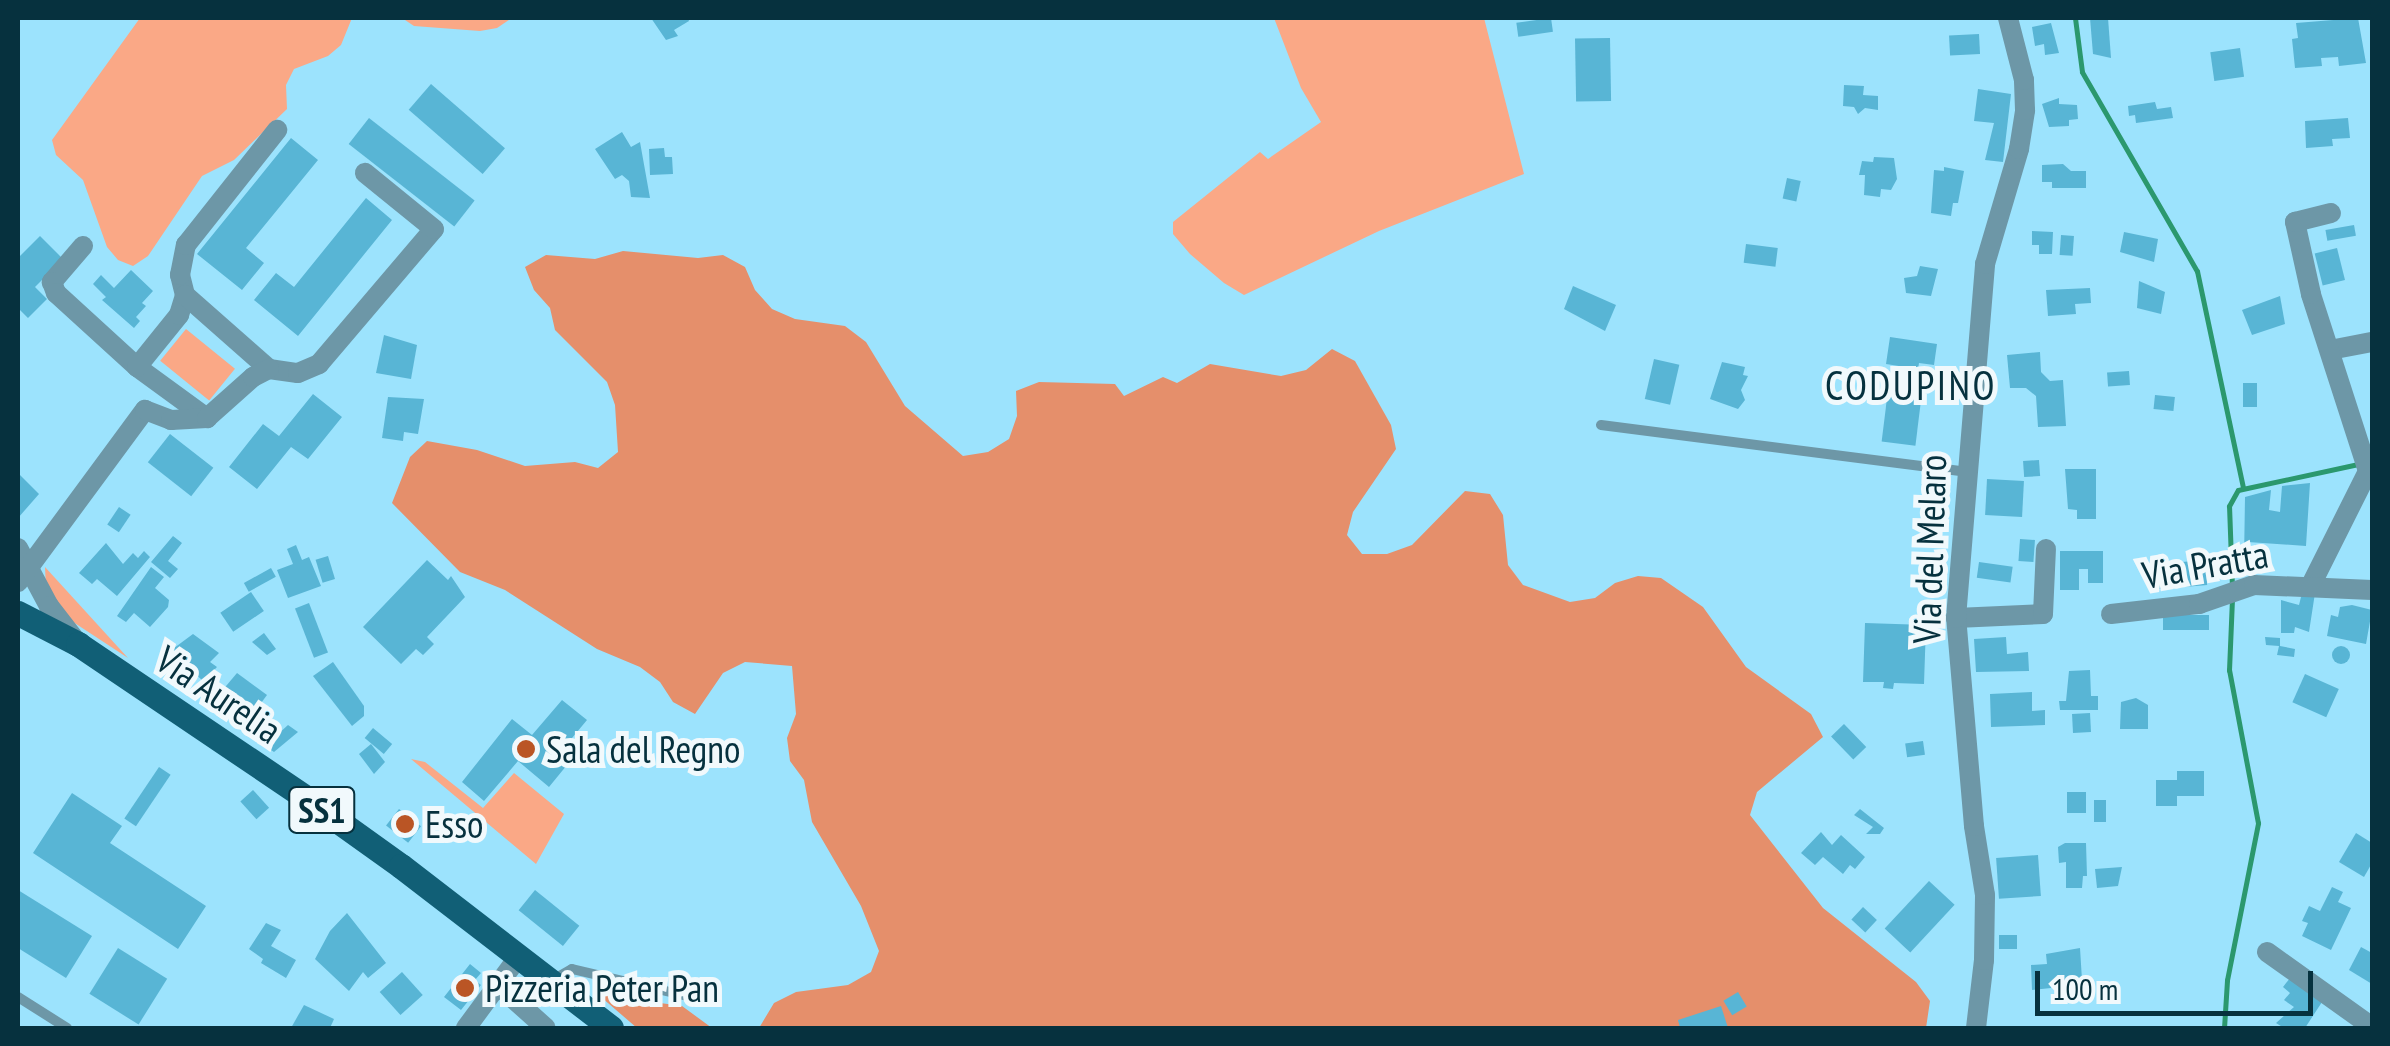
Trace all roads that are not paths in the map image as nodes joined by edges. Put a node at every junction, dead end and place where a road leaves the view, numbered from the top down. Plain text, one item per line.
1 (2008, 18) edge
2 (278, 130) dead end
3 (365, 173) dead end
4 (2330, 213) dead end
5 (84, 246) dead end
6 (185, 295) junction
7 (2372, 342) edge
8 (2330, 350) junction
9 (137, 366) junction
10 (269, 369) junction
11 (144, 410) junction
12 (207, 418) junction
13 (1602, 425) dead end
14 (1966, 472) junction
15 (18, 548) edge
16 (2046, 549) dead end
17 (24, 575) edge
18 (2310, 584) junction
19 (2372, 590) edge
20 (18, 613) edge
21 (2111, 614) dead end
22 (1956, 618) junction
23 (78, 644) junction
24 (2267, 952) dead end
25 (519, 956) junction
26 (550, 982) junction
27 (498, 985) junction
28 (710, 994) dead end
29 (18, 997) edge
30 (2372, 1027) edge
31 (67, 1028) edge
32 (466, 1028) edge
33 (546, 1028) edge
34 (611, 1028) edge
35 (1976, 1028) edge

1 - 14 street, Via del Melaro
2 - 6 street
3 - 10 street
4 - 8 street, Via Pratta
5 - 9 street
6 - 9 street
6 - 10 street
7 - 8 street
8 - 18 street, Via Pratta
9 - 11 street
9 - 12 street
10 - 12 street
11 - 12 street
11 - 17 street
13 - 14 lane
14 - 22 street, Via del Melaro
15 - 17 street
16 - 22 street
17 - 23 street
18 - 19 street, Via Pratta
18 - 21 street, Via Pratta
20 - 23 main road, Via Aurelia / SS1
22 - 35 street, Via del Melaro
23 - 25 main road, Via Aurelia / SS1
24 - 30 street
25 - 26 main road, Via Aurelia / SS1
25 - 27 street
26 - 28 lane
26 - 34 main road, Via Aurelia / SS1
27 - 32 street
27 - 33 street
29 - 31 lane

